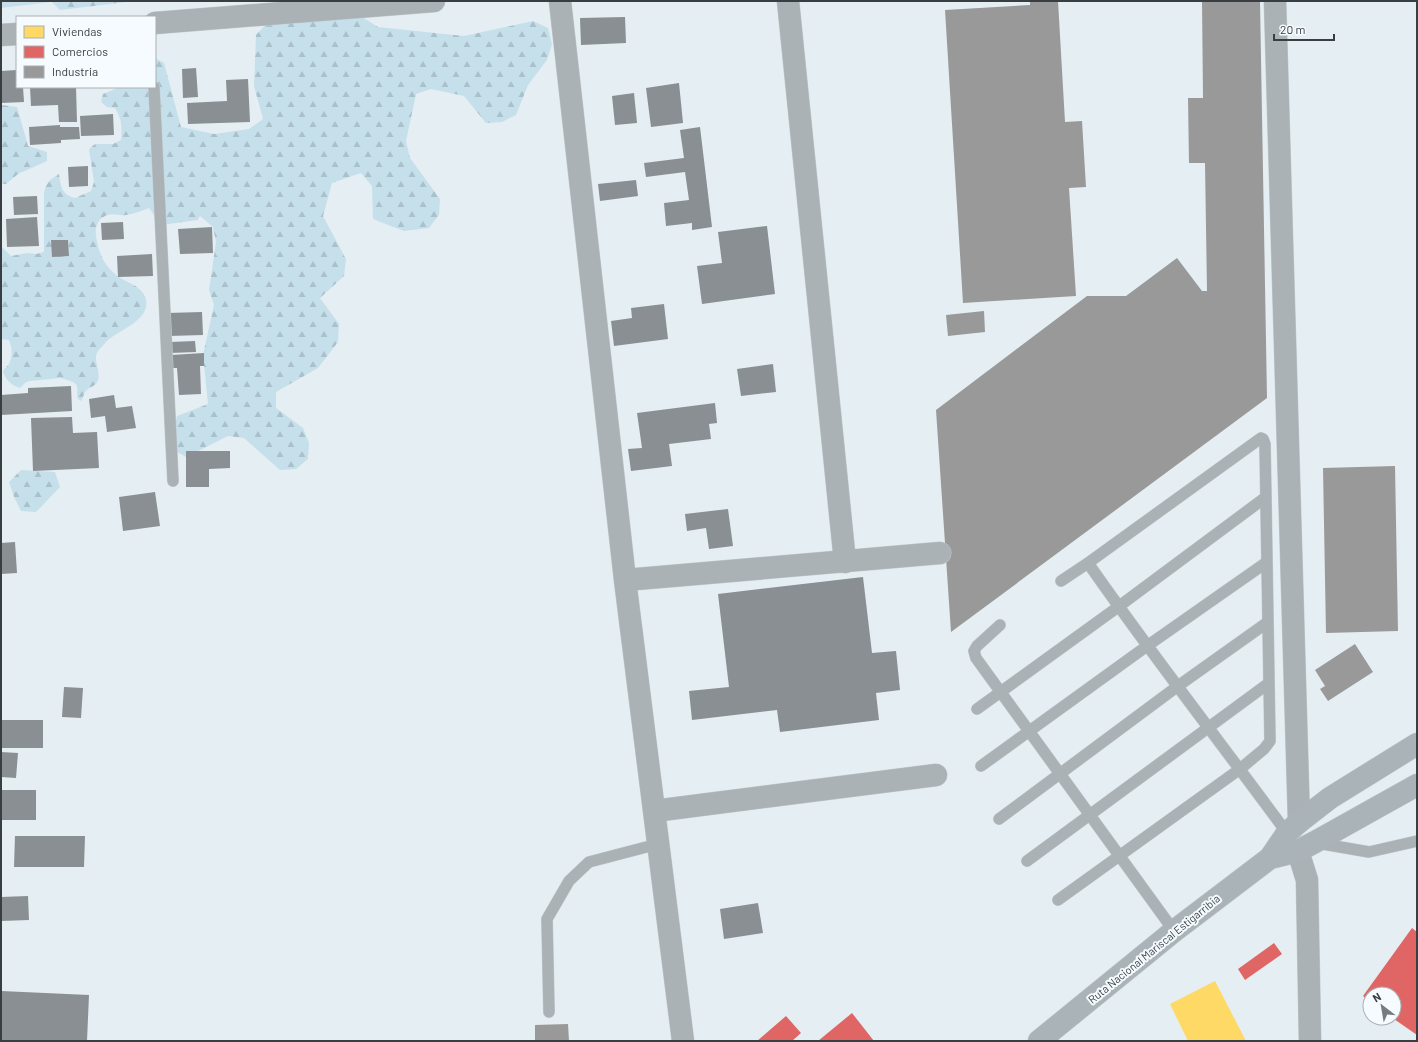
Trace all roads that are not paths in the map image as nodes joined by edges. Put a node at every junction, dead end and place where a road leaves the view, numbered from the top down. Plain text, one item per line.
1 (434, 1) edge
2 (560, 1) edge
3 (788, 1) edge
4 (1275, 1) edge
5 (156, 23) edge
6 (16, 34) edge
7 (1, 35) edge
8 (154, 88) edge
9 (173, 481) dead end
10 (1266, 497) junction
11 (940, 553) dead end
12 (845, 562) junction
13 (1267, 562) junction
14 (1088, 563) junction
15 (625, 580) junction
16 (1061, 581) dead end
17 (1118, 607) junction
18 (1268, 622) junction
19 (1000, 625) dead end
20 (1147, 646) junction
21 (1269, 683) junction
22 (1178, 686) junction
23 (1000, 693) junction
24 (977, 709) dead end
25 (1209, 727) junction
26 (1029, 732) junction
27 (1417, 744) edge
28 (981, 766) dead end
29 (1240, 769) junction
30 (1060, 774) junction
31 (936, 775) dead end
32 (1417, 785) edge
33 (654, 811) junction
34 (1090, 816) junction
35 (999, 819) dead end
36 (1300, 837) junction
37 (1417, 841) edge
38 (658, 844) junction
39 (1119, 855) junction
40 (1027, 861) dead end
41 (1058, 900) dead end
42 (1174, 930) junction
43 (549, 1012) dead end
44 (683, 1041) edge
45 (1039, 1041) edge
46 (1310, 1041) edge

1 - 5 street
2 - 15 street
3 - 12 street
4 - 36 street
6 - 7 street
8 - 9 lane
10 - 13 lane
10 - 14 lane
10 - 17 lane
11 - 12 street
12 - 15 street
13 - 18 lane
13 - 20 lane
14 - 16 lane
14 - 17 lane
15 - 33 street
17 - 20 lane
17 - 23 lane
18 - 21 lane
18 - 22 lane
19 - 23 lane
20 - 22 lane
20 - 26 lane
21 - 25 lane
21 - 29 lane
22 - 25 lane
22 - 30 lane
23 - 24 lane
23 - 26 lane
25 - 29 lane
25 - 34 lane
26 - 28 lane
26 - 30 lane
27 - 36 main road, Ruta Nacional Mariscal Estigarribia
29 - 36 lane
29 - 39 lane
30 - 34 lane
30 - 35 lane
31 - 33 street
32 - 36 main road, Ruta Nacional Mariscal Estigarribia
33 - 38 street
34 - 39 lane
34 - 40 lane
36 - 37 lane
36 - 42 main road, Ruta Nacional Mariscal Estigarribia
36 - 46 street
38 - 43 lane
38 - 44 street
39 - 41 lane
39 - 42 lane
42 - 45 main road, Ruta Nacional Mariscal Estigarribia

